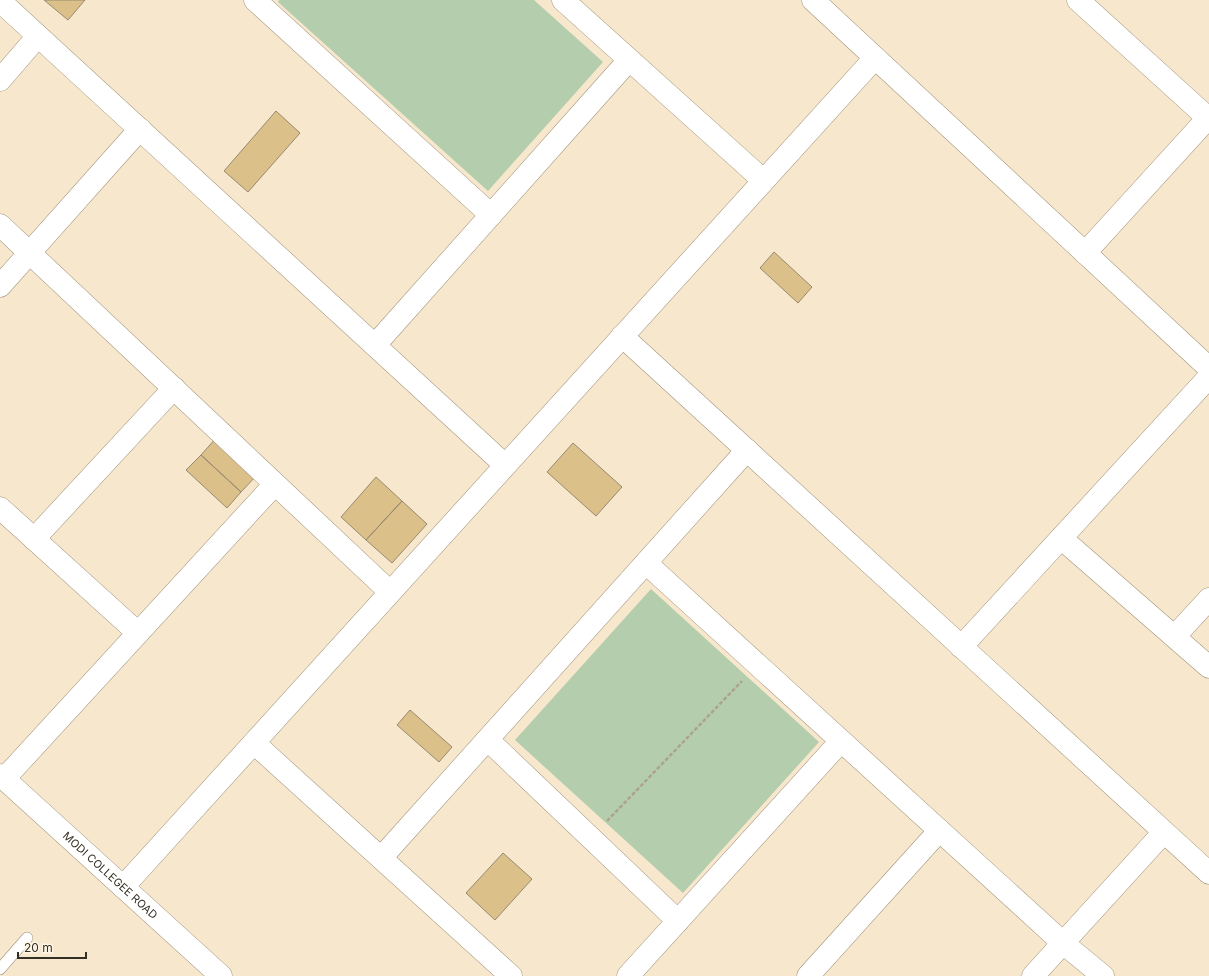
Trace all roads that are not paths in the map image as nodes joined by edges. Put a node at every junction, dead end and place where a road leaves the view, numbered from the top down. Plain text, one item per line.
1 (563, 0) edge
2 (813, 0) edge
3 (1078, 0) edge
4 (0, 1) edge
5 (258, 1) edge
6 (38, 36) junction
7 (875, 58) junction
8 (629, 60) junction
9 (0, 80) edge
10 (1209, 118) edge
11 (140, 129) junction
12 (764, 180) junction
13 (491, 215) junction
14 (0, 225) edge
15 (30, 253) junction
16 (1085, 253) junction
17 (0, 286) edge
18 (622, 336) junction
19 (375, 345) junction
20 (1209, 368) edge
21 (1209, 377) edge
22 (174, 388) junction
23 (747, 450) junction
24 (506, 465) junction
25 (275, 484) junction
26 (0, 508) edge
27 (1061, 538) junction
28 (34, 539) junction
29 (646, 563) junction
30 (390, 592) junction
31 (1209, 599) edge
32 (138, 634) junction
33 (1175, 636) junction
34 (961, 646) junction
35 (1209, 667) edge
36 (488, 740) junction
37 (841, 741) junction
38 (254, 743) junction
39 (2, 777) edge
40 (939, 831) junction
41 (1164, 832) junction
42 (381, 858) junction
43 (1209, 873) edge
44 (123, 887) junction
45 (678, 921) junction
46 (27, 938) dead end
47 (1063, 944) junction
48 (0, 969) edge
49 (221, 976) edge
50 (511, 976) edge
51 (628, 976) edge
52 (808, 976) edge
53 (1033, 976) edge
54 (1103, 976) edge

1 - 8 street
2 - 7 street
3 - 10 street
4 - 6 street
5 - 13 street
6 - 9 street
6 - 11 street
7 - 12 street
7 - 16 street
8 - 12 street
8 - 13 street
10 - 16 street
11 - 15 street
11 - 19 street
12 - 18 street
13 - 19 street
14 - 15 street
15 - 17 street
15 - 22 street
16 - 20 street
18 - 23 street
18 - 24 street
19 - 24 street
21 - 27 street
22 - 25 street
22 - 28 street
23 - 29 street
23 - 34 street
24 - 30 street
25 - 30 street
25 - 32 street
26 - 28 street
27 - 33 street
27 - 34 street
28 - 32 street
29 - 36 street
29 - 37 street
30 - 38 street
31 - 33 street
32 - 39 street
33 - 35 street
34 - 41 street
36 - 42 street
36 - 45 street
37 - 40 street
37 - 45 street
38 - 42 street
38 - 44 street
39 - 44 street, MODI COLLEGEE ROAD
40 - 47 street
40 - 52 street
41 - 43 street
41 - 47 street
42 - 50 street
44 - 49 street, MODI COLLEGEE ROAD
45 - 51 street
46 - 48 lane
47 - 53 street
47 - 54 street

